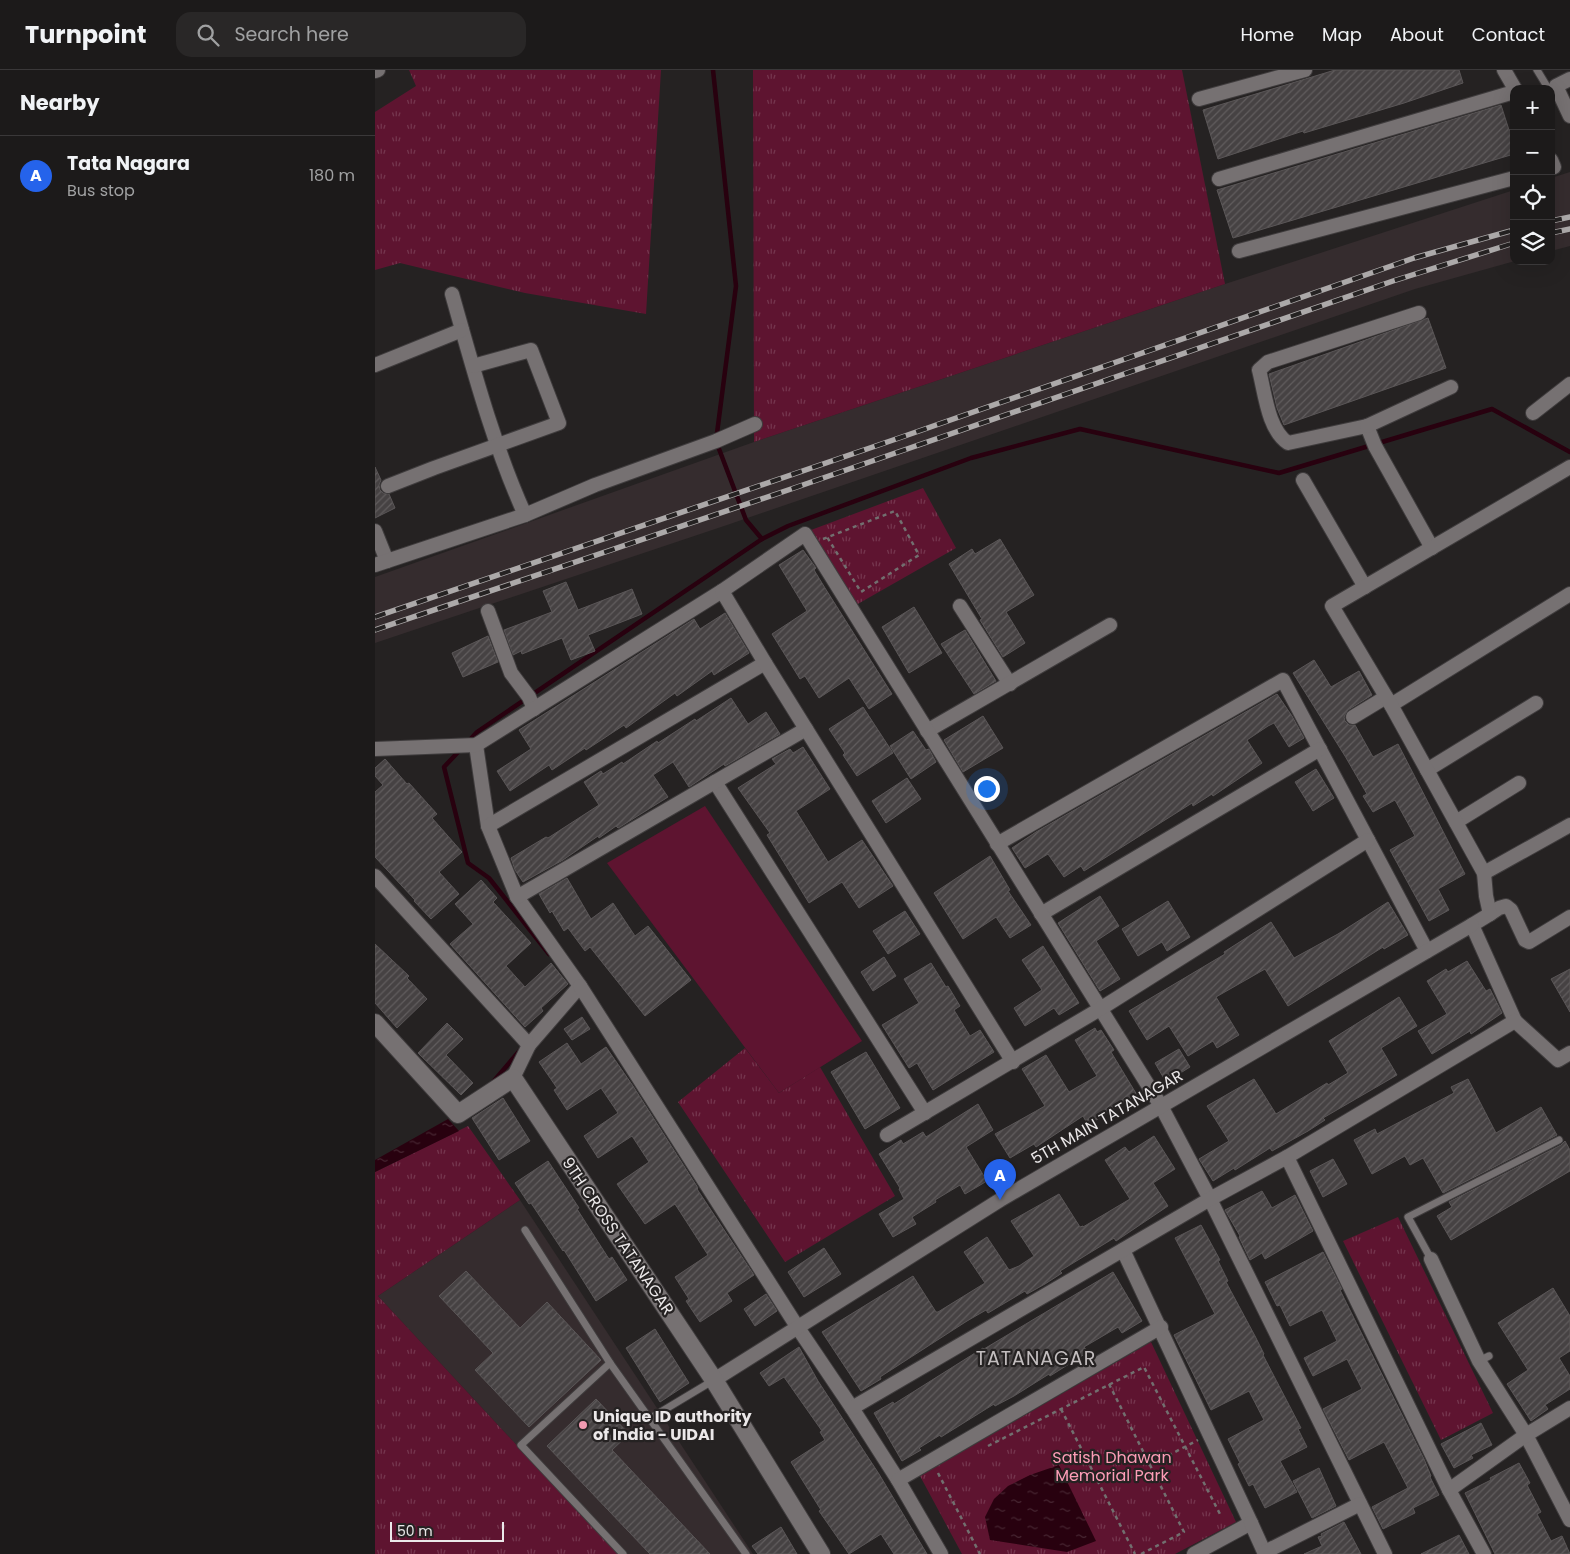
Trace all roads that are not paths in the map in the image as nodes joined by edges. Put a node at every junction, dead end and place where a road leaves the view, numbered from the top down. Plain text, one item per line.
1 (1305, 70) edge
2 (1504, 70) edge
3 (1537, 70) edge
4 (1570, 79) edge
5 (1512, 85) edge
6 (1547, 85) edge
7 (1555, 85) edge
8 (1510, 91) edge
9 (1555, 96) edge
10 (1199, 100) dead end
11 (1570, 116) edge
12 (1219, 179) dead end
13 (1510, 179) edge
14 (1239, 251) dead end
15 (452, 294) dead end
16 (1419, 312) dead end
17 (462, 330) junction
18 (375, 365) edge
19 (473, 366) junction
20 (1570, 384) edge
21 (1451, 387) dead end
22 (1533, 413) dead end
23 (755, 424) dead end
24 (1367, 426) junction
25 (497, 445) junction
26 (1570, 467) edge
27 (1303, 480) dead end
28 (389, 486) dead end
29 (525, 515) junction
30 (375, 531) edge
31 (1432, 548) junction
32 (381, 563) edge
33 (1365, 587) junction
34 (723, 591) junction
35 (1570, 594) edge
36 (960, 606) dead end
37 (488, 611) dead end
38 (1109, 625) dead end
39 (765, 662) junction
40 (1009, 684) junction
41 (1388, 701) junction
42 (1536, 703) dead end
43 (535, 709) junction
44 (1353, 717) dead end
45 (806, 730) junction
46 (927, 731) junction
47 (475, 745) junction
48 (375, 749) edge
49 (1320, 749) junction
50 (1427, 770) junction
51 (715, 782) junction
52 (1519, 783) dead end
53 (1456, 822) junction
54 (488, 826) junction
55 (1570, 826) edge
56 (1368, 840) junction
57 (997, 844) junction
58 (1484, 873) junction
59 (375, 876) edge
60 (517, 897) junction
61 (1041, 914) junction
62 (1490, 914) junction
63 (1570, 917) edge
64 (1472, 925) junction
65 (1427, 951) junction
66 (580, 986) junction
67 (1100, 1009) junction
68 (1515, 1021) junction
69 (375, 1023) edge
70 (529, 1045) junction
71 (1570, 1053) edge
72 (1013, 1062) junction
73 (513, 1078) junction
74 (1161, 1106) junction
75 (925, 1113) junction
76 (887, 1135) dead end
77 (1559, 1140) dead end
78 (1287, 1157) junction
79 (1210, 1199) junction
80 (525, 1230) dead end
81 (1123, 1250) junction
82 (1431, 1259) joint
83 (1161, 1327) junction
84 (798, 1328) junction
85 (610, 1363) junction
86 (715, 1380) junction
87 (852, 1408) junction
88 (1570, 1408) edge
89 (649, 1418) junction
90 (1526, 1435) junction
91 (898, 1480) junction
92 (1449, 1490) junction
93 (1360, 1504) junction
94 (1570, 1520) edge
95 (1251, 1523) junction
96 (1265, 1553) edge
97 (623, 1554) edge
98 (746, 1554) edge
99 (821, 1554) edge
100 (941, 1554) edge
101 (1193, 1554) edge
102 (1385, 1554) edge
103 (1484, 1554) edge

1 - 10 street
2 - 5 street
3 - 6 lane
4 - 7 street
8 - 12 street
9 - 11 street
13 - 14 street
15 - 17 street
16 - 24 street
17 - 18 street
17 - 19 street
19 - 25 street
19 - 25 street
20 - 22 street
21 - 24 street
23 - 29 street
24 - 31 street
25 - 28 street
25 - 29 street
26 - 31 street
27 - 33 street
29 - 32 street
30 - 32 street
31 - 33 street
33 - 41 street
34 - 39 street
34 - 43 street
34 - 46 street
35 - 41 street
36 - 40 street
37 - 43 street
38 - 40 street
39 - 45 street
39 - 54 street
40 - 46 street
41 - 44 street
41 - 50 street
42 - 50 street
43 - 47 street
45 - 51 street
45 - 72 street
46 - 57 street
47 - 48 street
47 - 54 street
49 - 56 street
49 - 57 street
49 - 61 street
50 - 53 street
51 - 60 street
51 - 75 street
52 - 53 street
53 - 58 street
54 - 60 street
55 - 58 street
56 - 65 street
56 - 67 street
57 - 61 street
58 - 62 street
59 - 70 street
60 - 66 street
61 - 67 street
62 - 63 street
62 - 64 street, 5TH MAIN TATANAGAR
64 - 65 street, 5TH MAIN TATANAGAR
64 - 68 street
65 - 74 street, 5TH MAIN TATANAGAR
66 - 70 street
66 - 84 street
67 - 72 street
67 - 74 street
68 - 71 street
68 - 78 street
69 - 73 street
70 - 73 street
72 - 75 street
73 - 86 street, 9TH CROSS TATANAGAR
74 - 79 street
74 - 84 street, 5TH MAIN TATANAGAR
75 - 76 street
77 - 82 lane
78 - 79 street
78 - 92 street
79 - 81 street
79 - 93 street
80 - 85 lane
81 - 83 street
81 - 87 street
82 - 90 street
83 - 91 street
83 - 95 street
84 - 86 street, 5TH MAIN TATANAGAR
84 - 87 street
85 - 89 lane
85 - 97 lane
86 - 89 lane
86 - 99 street, 9TH CROSS TATANAGAR
87 - 91 street
88 - 90 street
89 - 98 lane
90 - 92 street
90 - 94 street
91 - 100 street
92 - 103 street
93 - 96 street
93 - 102 street
95 - 96 street
95 - 101 street

